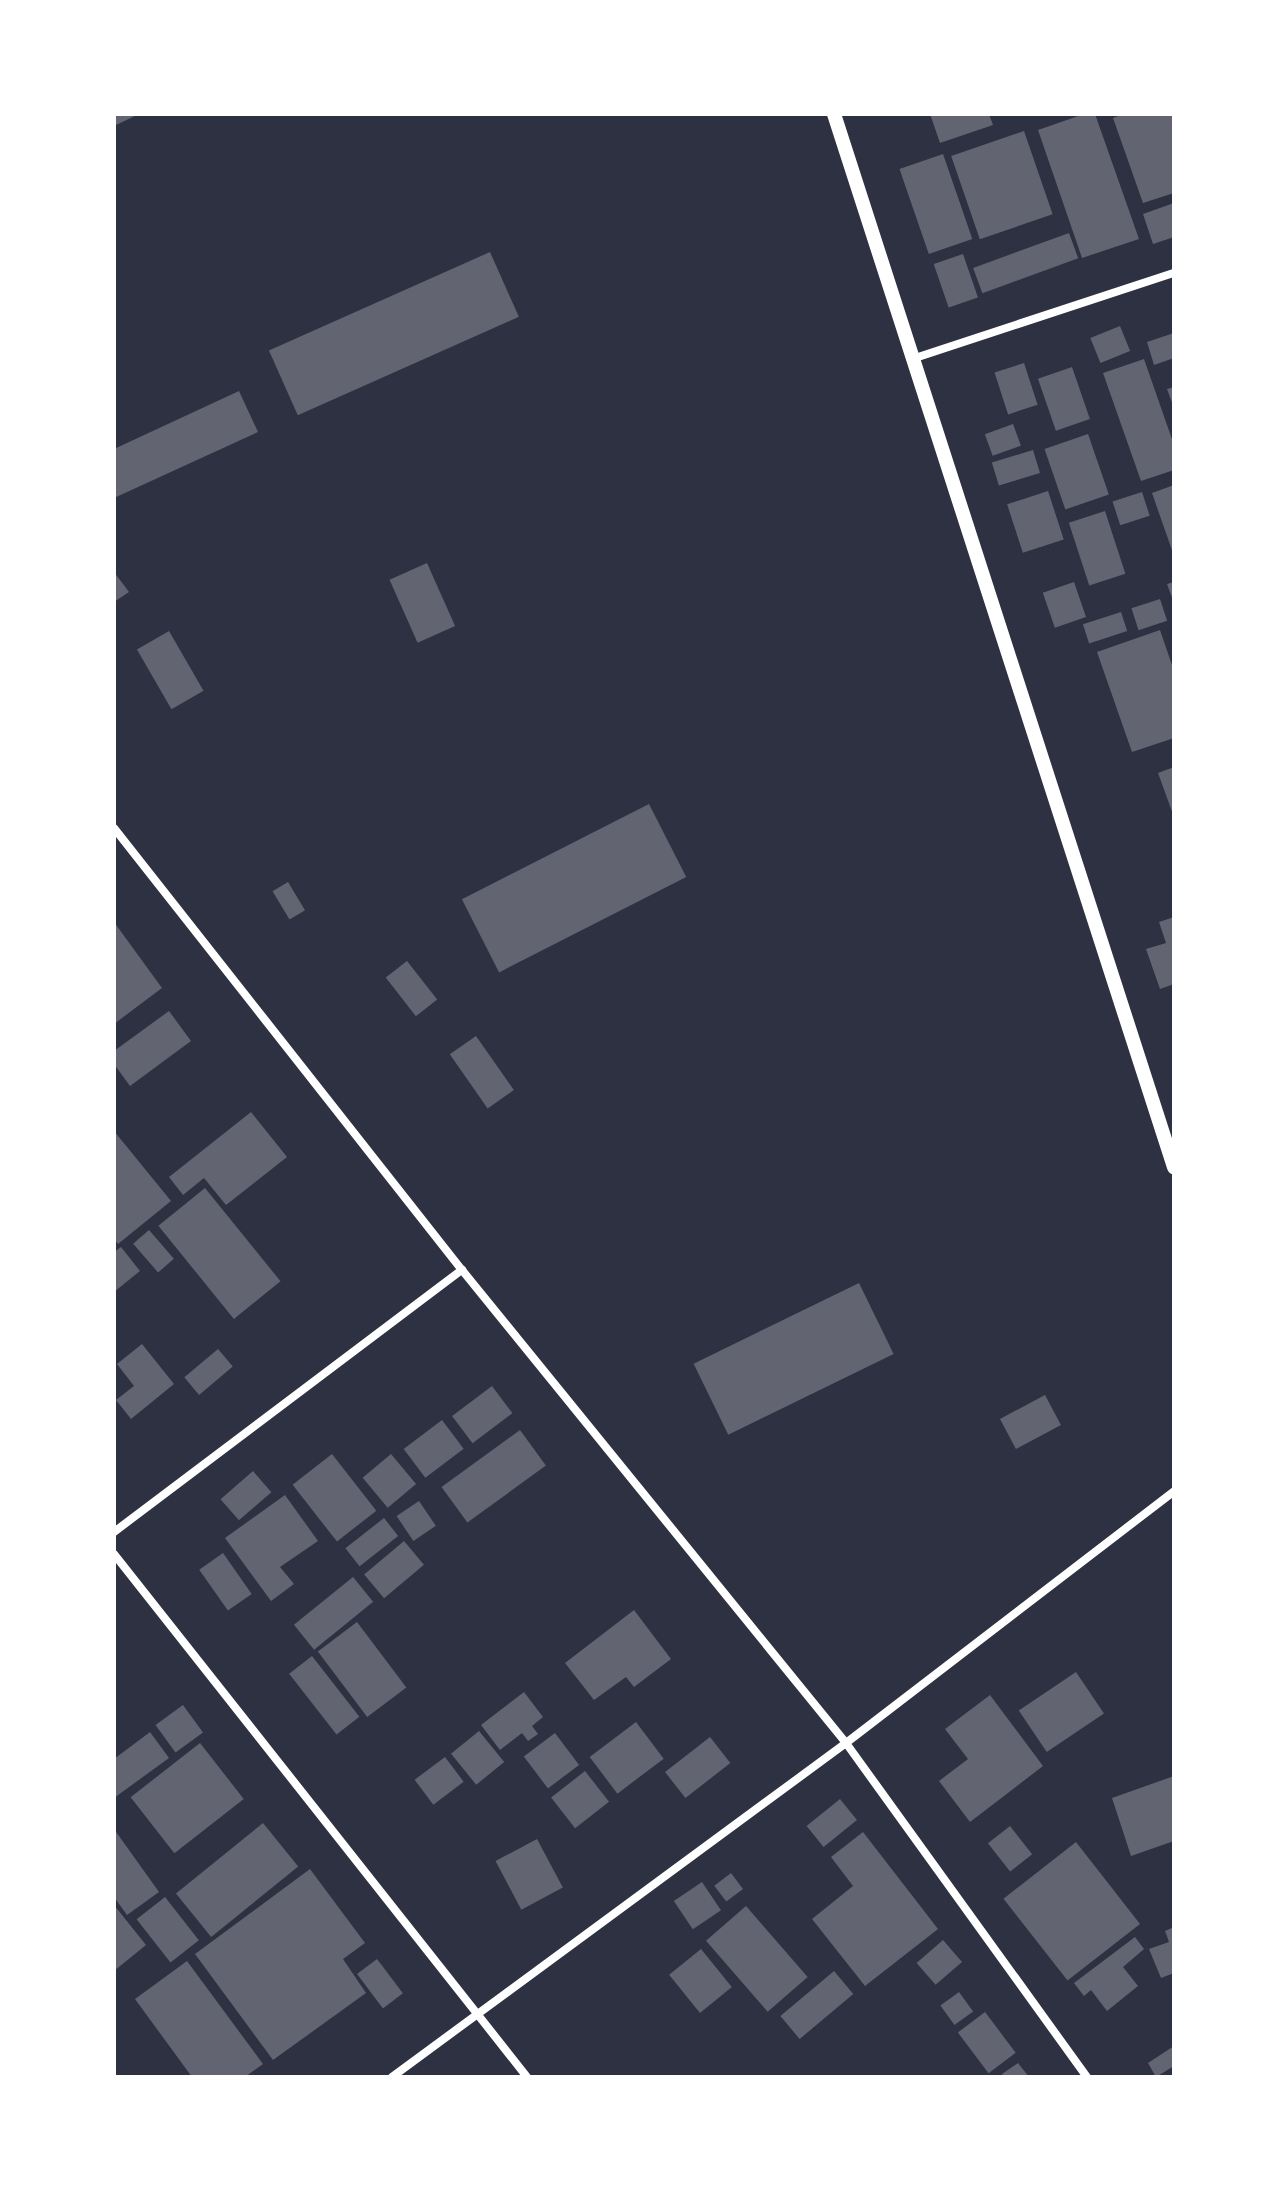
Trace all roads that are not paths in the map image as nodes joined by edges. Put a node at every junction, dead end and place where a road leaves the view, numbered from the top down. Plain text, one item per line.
1 (834, 114) edge
2 (1174, 273) edge
3 (912, 359) junction
4 (114, 828) edge
5 (1174, 1167) edge
6 (462, 1270) junction
7 (1174, 1491) edge
8 (114, 1532) edge
9 (114, 1554) edge
10 (846, 1743) junction
11 (479, 2011) junction
12 (392, 2077) edge
13 (527, 2077) edge
14 (1087, 2077) edge

1 - 3 street
2 - 3 street
3 - 5 street
4 - 6 street
6 - 8 street
6 - 10 street
7 - 10 street
9 - 11 street
10 - 11 street
10 - 14 street
11 - 12 street
11 - 13 street

